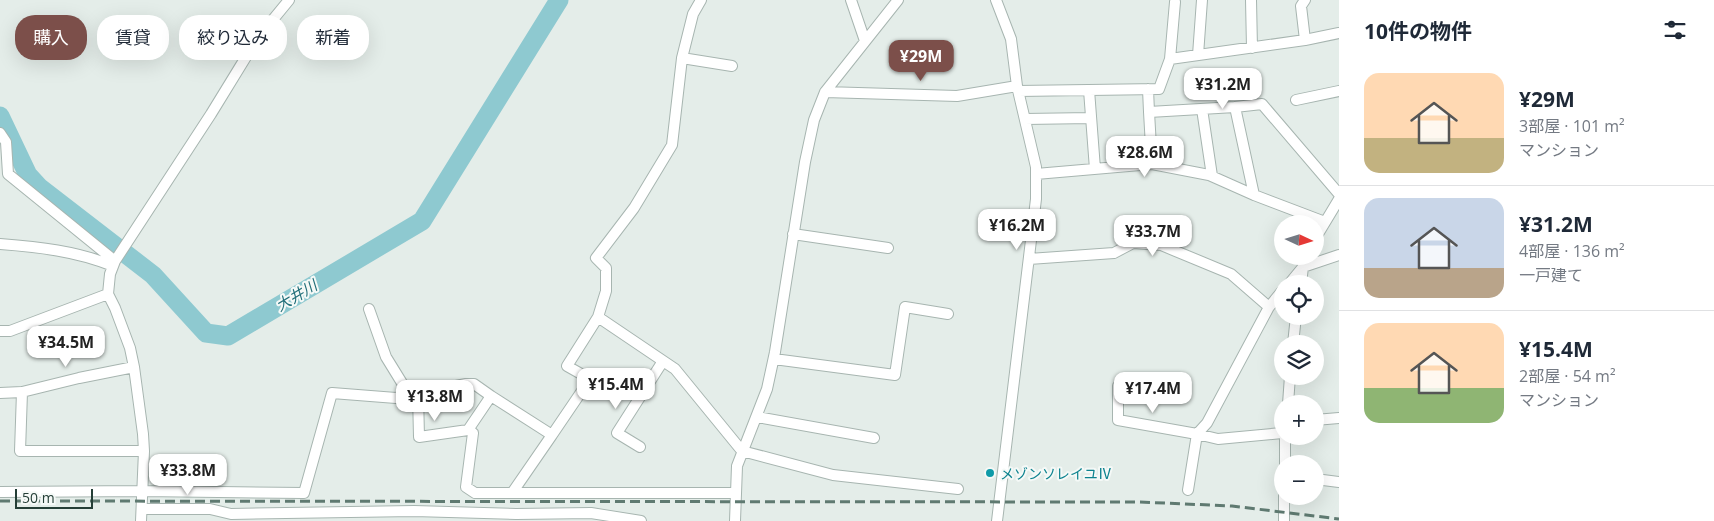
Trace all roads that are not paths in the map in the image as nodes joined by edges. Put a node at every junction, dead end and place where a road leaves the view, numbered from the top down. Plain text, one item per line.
1 (288, 0) edge
2 (701, 0) edge
3 (851, 0) edge
4 (898, 0) edge
5 (996, 0) edge
6 (1202, 0) edge
7 (1251, 0) edge
8 (1304, 0) edge
9 (1175, 2) dead end
10 (1339, 33) edge
11 (1305, 40) junction
12 (865, 41) junction
13 (1252, 48) junction
14 (1198, 55) junction
15 (682, 58) junction
16 (1170, 59) junction
17 (732, 66) dead end
18 (1018, 88) junction
19 (1148, 89) junction
20 (1089, 90) junction
21 (1339, 91) edge
22 (826, 92) junction
23 (1296, 100) dead end
24 (1236, 107) junction
25 (1202, 109) junction
26 (1149, 112) junction
27 (1091, 118) junction
28 (1025, 119) junction
29 (0, 133) edge
30 (1152, 164) junction
31 (1095, 169) junction
32 (1036, 174) junction
33 (1212, 176) junction
34 (1339, 194) edge
35 (1254, 195) junction
36 (1339, 199) edge
37 (1326, 222) junction
38 (1324, 225) edge
39 (793, 234) junction
40 (0, 244) edge
41 (888, 248) dead end
42 (1339, 255) edge
43 (1029, 259) junction
44 (115, 262) junction
45 (1303, 267) junction
46 (1296, 275) edge
47 (1302, 275) edge
48 (108, 294) junction
49 (1274, 300) edge
50 (1269, 306) junction
51 (369, 309) dead end
52 (948, 314) dead end
53 (598, 317) junction
54 (0, 331) edge
55 (774, 359) junction
56 (663, 361) junction
57 (134, 367) junction
58 (1118, 386) dead end
59 (22, 392) junction
60 (0, 393) edge
61 (414, 395) junction
62 (491, 396) junction
63 (757, 417) junction
64 (1339, 418) edge
65 (1324, 419) edge
66 (468, 430) junction
67 (1197, 434) junction
68 (1274, 434) edge
69 (552, 436) junction
70 (874, 438) dead end
71 (640, 448) dead end
72 (144, 451) junction
73 (742, 451) junction
74 (1324, 480) edge
75 (1339, 482) edge
76 (958, 489) dead end
77 (1188, 490) dead end
78 (143, 491) junction
79 (0, 492) edge
80 (512, 493) junction
81 (735, 493) junction
82 (1284, 505) edge
83 (142, 509) junction
84 (414, 516) edge
85 (141, 521) edge
86 (641, 521) edge
87 (735, 521) edge
88 (997, 521) edge
89 (1284, 521) edge

1 - 44 street
2 - 15 street
3 - 12 street
4 - 12 street
5 - 18 street
6 - 14 street
7 - 13 street
8 - 11 street
9 - 16 street
10 - 11 street
11 - 13 street
12 - 22 street
13 - 14 street
14 - 16 street
15 - 17 street
15 - 53 street
16 - 19 street
18 - 20 street
18 - 22 street
18 - 28 street
19 - 20 street
19 - 26 street
20 - 27 street
21 - 23 street
22 - 39 street
24 - 25 street
24 - 34 street
24 - 35 street
25 - 26 street
25 - 33 street
26 - 30 street
27 - 28 street
27 - 31 street
28 - 32 street
29 - 44 street
30 - 31 street
30 - 33 street
31 - 32 street
32 - 43 street
33 - 35 street
35 - 37 street
36 - 37 street
37 - 38 street
39 - 41 street
39 - 55 street
40 - 44 street
42 - 45 street
43 - 50 street
43 - 88 street
44 - 48 street
45 - 46 street
45 - 47 street
48 - 54 street
48 - 57 street
49 - 50 street
50 - 67 street
51 - 61 street
52 - 55 street
53 - 56 street
53 - 69 street
55 - 63 street
56 - 71 street
56 - 73 street
57 - 59 street
57 - 72 street
58 - 67 street
59 - 60 street
59 - 72 street
61 - 62 street
61 - 66 street
61 - 78 street
62 - 66 street
62 - 69 street
63 - 70 street
63 - 73 street
64 - 65 street
66 - 80 street
67 - 68 street
67 - 77 street
69 - 80 street
72 - 78 street
73 - 76 street
73 - 81 street
74 - 75 street
78 - 79 street
78 - 83 street
80 - 81 street
81 - 87 street
82 - 89 street
83 - 84 street
83 - 85 street
84 - 86 street

